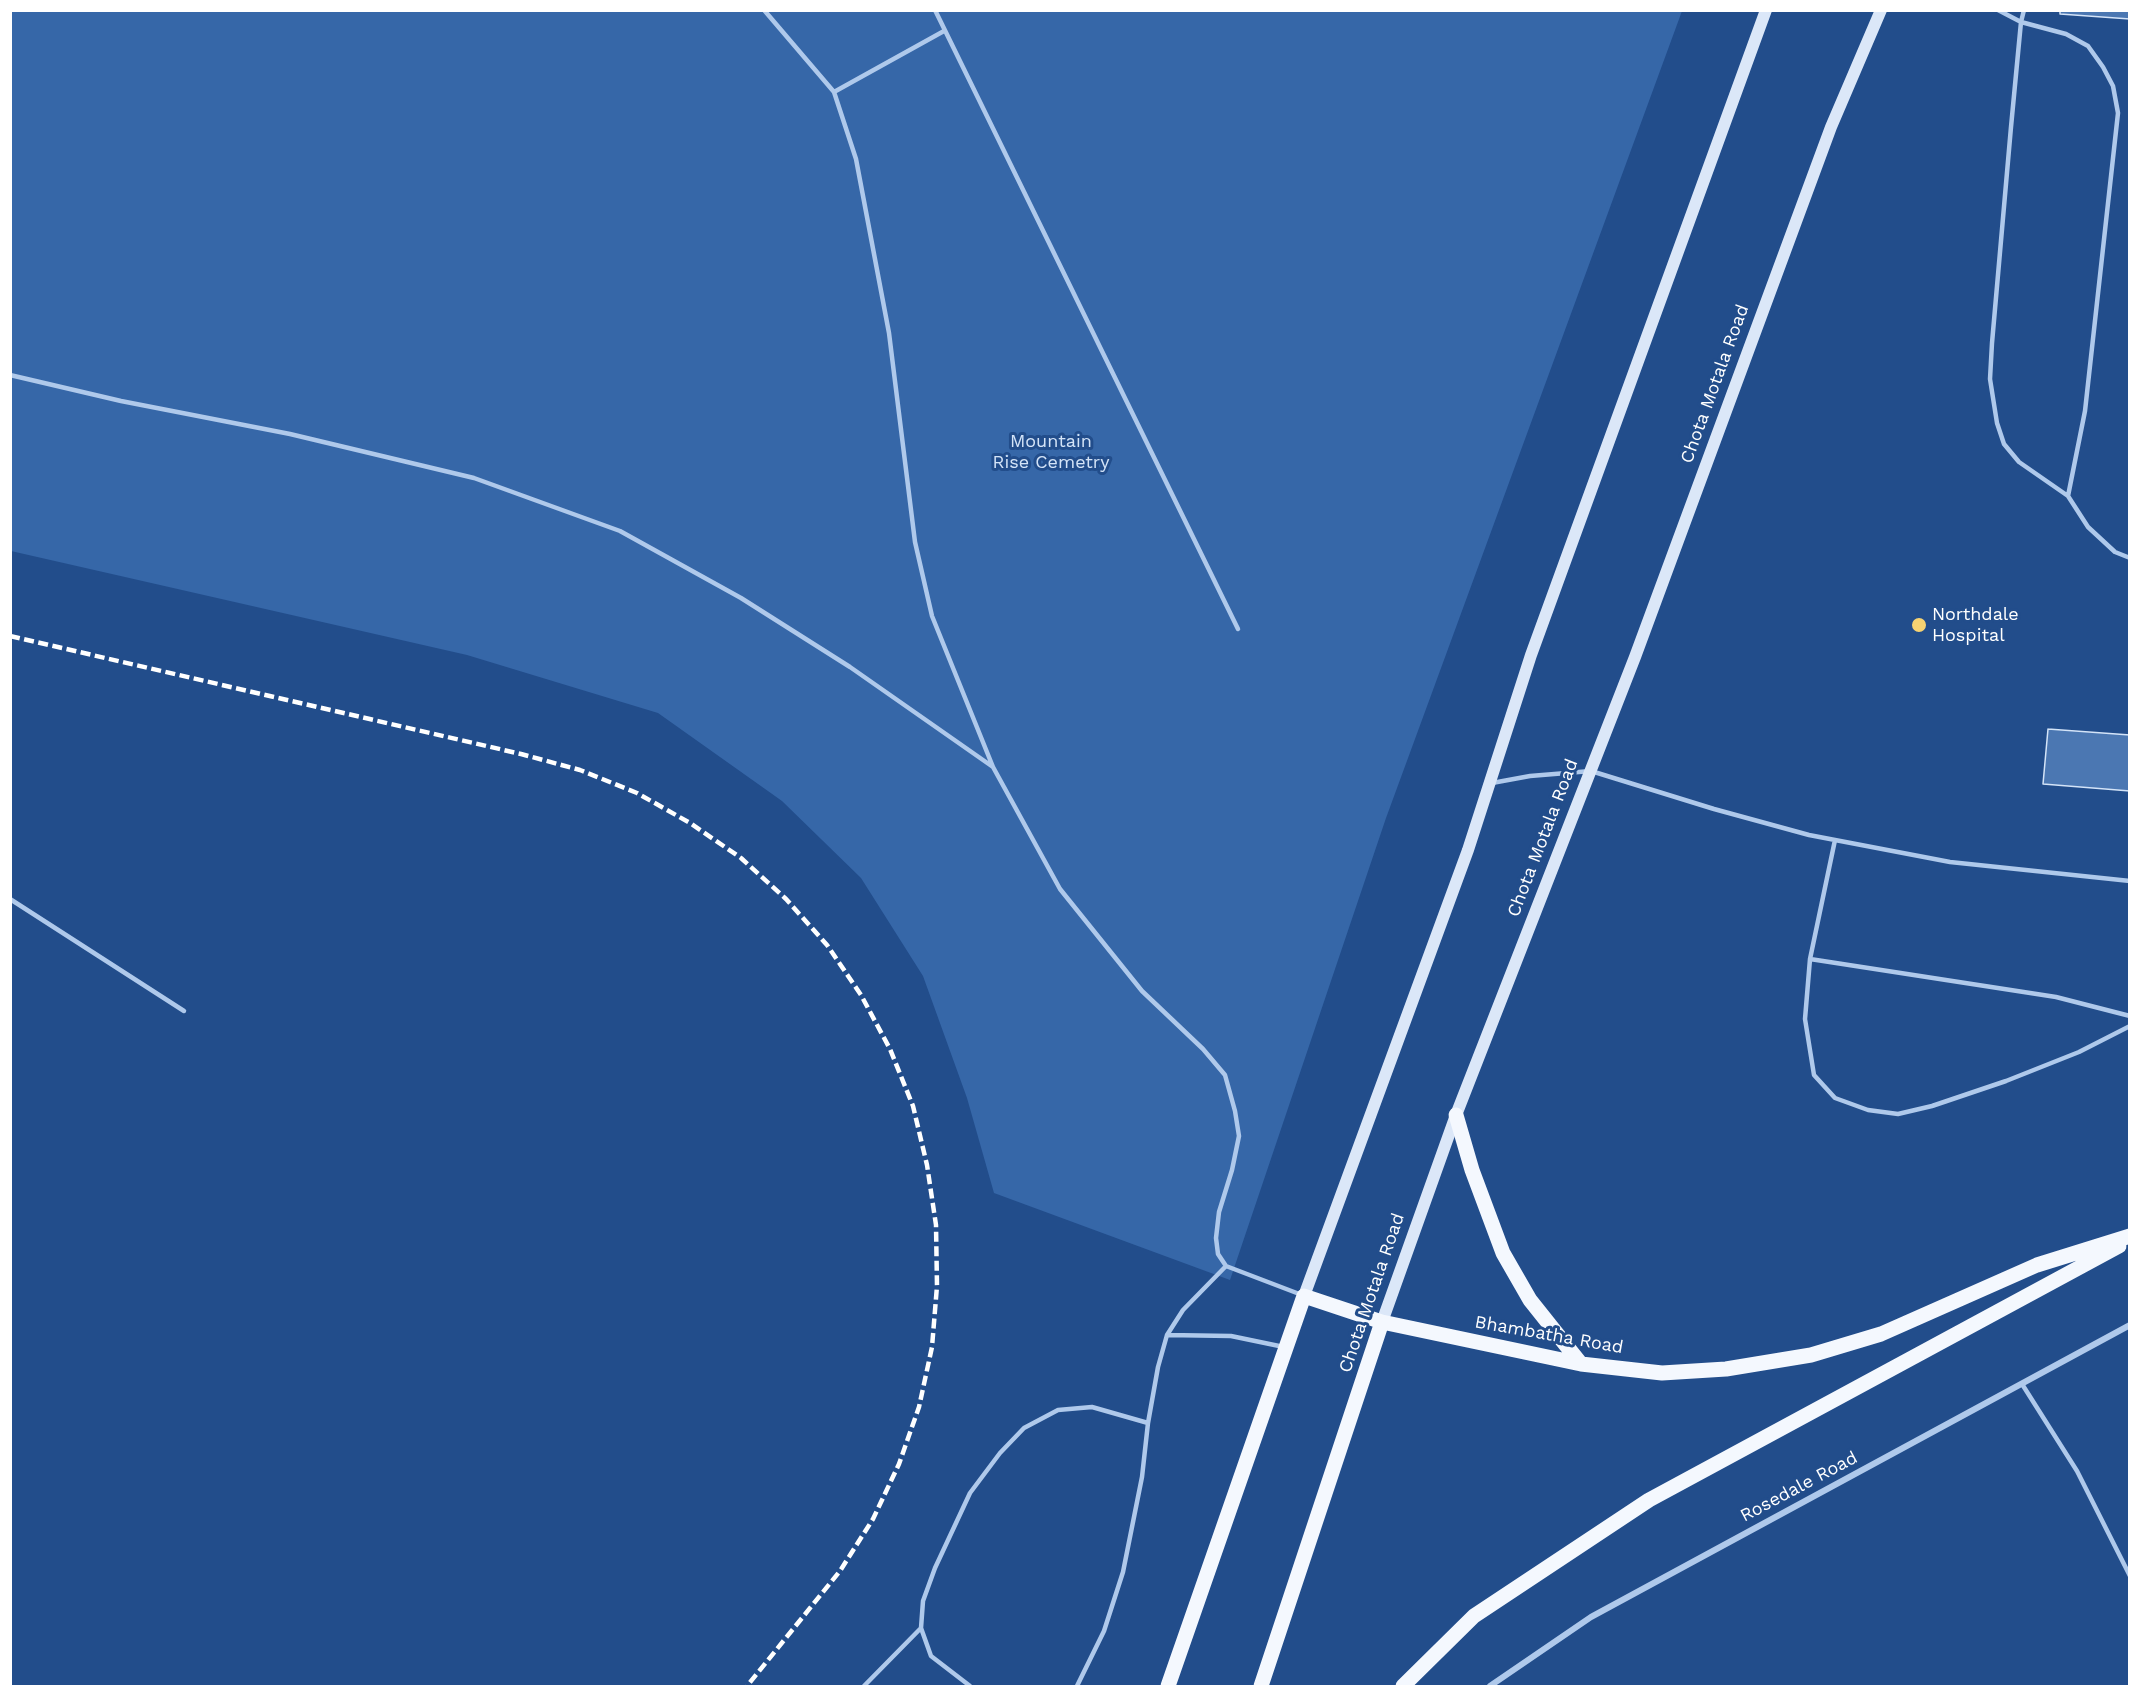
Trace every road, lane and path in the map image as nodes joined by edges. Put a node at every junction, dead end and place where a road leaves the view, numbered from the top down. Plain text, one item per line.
1 (764, 10) edge
2 (935, 10) edge
3 (1766, 10) edge
4 (1881, 10) edge
5 (1998, 10) edge
6 (2024, 10) edge
7 (2021, 22) junction
8 (944, 31) junction
9 (834, 92) junction
10 (10, 375) edge
11 (2068, 496) junction
12 (2130, 558) edge
13 (1238, 629) dead end
14 (993, 767) junction
15 (1591, 771) junction
16 (1489, 784) junction
17 (1835, 840) junction
18 (2130, 881) edge
19 (10, 899) edge
20 (1810, 959) junction
21 (184, 1011) dead end
22 (2130, 1016) edge
23 (2130, 1026) edge
24 (1456, 1115) junction
25 (2130, 1238) edge
26 (1226, 1266) junction
27 (1304, 1296) junction
28 (1382, 1322) junction
29 (2130, 1325) edge
30 (1167, 1335) junction
31 (1286, 1348) junction
32 (1581, 1364) junction
33 (2022, 1384) junction
34 (1148, 1423) junction
35 (2130, 1576) edge
36 (921, 1628) junction
37 (864, 1686) edge
38 (970, 1686) edge
39 (1077, 1686) edge
40 (1168, 1686) edge
41 (1262, 1686) edge
42 (1402, 1686) edge
43 (1490, 1686) edge

1 - 9 lane
2 - 8 lane
3 - 16 street
4 - 15 street, Chota Motala Road
5 - 7 lane
6 - 7 lane
7 - 11 lane
7 - 11 lane
8 - 9 lane
8 - 13 lane
9 - 14 lane
10 - 14 lane
11 - 12 lane
14 - 26 lane
15 - 16 lane
15 - 17 lane
15 - 24 street, Chota Motala Road
16 - 27 street
17 - 18 lane
17 - 20 lane
19 - 21 lane
20 - 22 lane
20 - 23 lane
24 - 28 street, Chota Motala Road
24 - 32 main road
25 - 32 main road, Bhambatha Road
25 - 42 main road
26 - 27 lane
26 - 30 lane
27 - 28 main road, Bhambatha Road
27 - 31 main road
28 - 32 main road, Bhambatha Road
28 - 41 main road, Chota Motala Road
29 - 33 street, Rosedale Road
30 - 31 lane
30 - 34 lane
31 - 40 main road
33 - 35 lane
33 - 43 street, Rosedale Road
34 - 36 lane
34 - 39 lane
36 - 37 lane
36 - 38 lane

